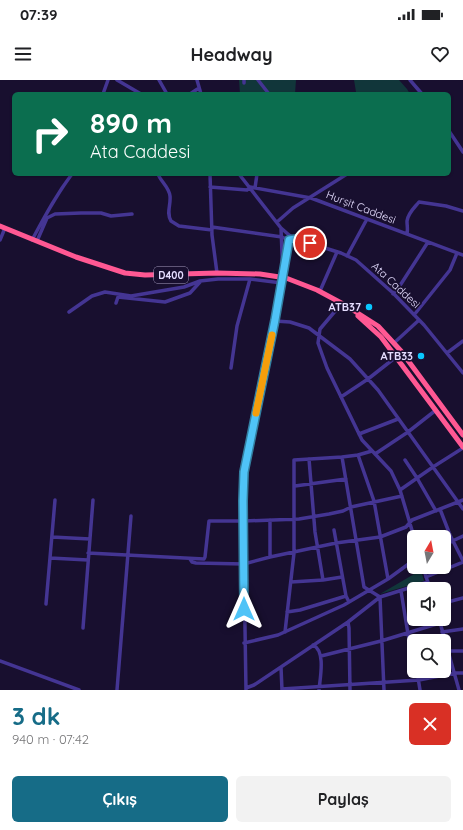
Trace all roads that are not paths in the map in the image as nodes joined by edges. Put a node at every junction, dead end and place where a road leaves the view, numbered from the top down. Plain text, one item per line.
1 (108, 80) edge
2 (118, 80) edge
3 (159, 80) edge
4 (197, 80) edge
5 (258, 80) edge
6 (410, 80) edge
7 (199, 88) junction
8 (104, 92) edge
9 (138, 92) edge
10 (166, 92) edge
11 (193, 92) edge
12 (200, 92) edge
13 (267, 92) edge
14 (420, 92) edge
15 (451, 135) edge
16 (463, 152) edge
17 (71, 176) edge
18 (159, 176) edge
19 (210, 176) edge
20 (241, 176) edge
21 (257, 176) edge
22 (344, 176) edge
23 (210, 187) junction
24 (250, 188) junction
25 (255, 188) junction
26 (311, 198) junction
27 (463, 211) edge
28 (132, 214) dead end
29 (367, 219) junction
30 (276, 222) junction
31 (2, 227) edge
32 (212, 228) junction
33 (281, 228) junction
34 (407, 234) junction
35 (282, 237) junction
36 (289, 237) junction
37 (0, 240) edge
38 (34, 241) junction
39 (428, 242) junction
40 (336, 252) junction
41 (457, 253) junction
42 (463, 255) edge
43 (347, 256) junction
44 (283, 270) junction
45 (217, 273) junction
46 (250, 279) junction
47 (200, 281) junction
48 (282, 281) junction
49 (320, 291) junction
50 (393, 294) junction
51 (116, 303) dead end
52 (344, 304) junction
53 (69, 312) dead end
54 (414, 315) junction
55 (275, 320) junction
56 (419, 320) junction
57 (319, 334) junction
58 (463, 341) edge
59 (394, 343) junction
60 (447, 353) junction
61 (396, 357) junction
62 (231, 368) dead end
63 (463, 373) edge
64 (368, 379) junction
65 (341, 397) junction
66 (436, 410) junction
67 (398, 419) junction
68 (408, 432) junction
69 (359, 434) junction
70 (463, 435) edge
71 (463, 448) edge
72 (372, 451) junction
73 (375, 454) junction
74 (358, 455) junction
75 (309, 458) junction
76 (342, 458) junction
77 (405, 460) dead end
78 (433, 467) junction
79 (417, 478) junction
80 (346, 479) junction
81 (311, 484) junction
82 (294, 486) junction
83 (400, 490) junction
84 (402, 496) junction
85 (55, 500) dead end
86 (93, 500) dead end
87 (463, 500) edge
88 (374, 501) junction
89 (458, 502) junction
90 (351, 507) junction
91 (463, 509) edge
92 (438, 510) junction
93 (131, 516) dead end
94 (313, 517) junction
95 (295, 519) junction
96 (270, 520) junction
97 (244, 521) junction
98 (410, 524) junction
99 (334, 530) dead end
100 (412, 530) edge
101 (463, 536) edge
102 (52, 537) junction
103 (380, 537) junction
104 (90, 539) junction
105 (356, 540) junction
106 (453, 540) junction
107 (336, 543) junction
108 (318, 547) junction
109 (88, 553) junction
110 (294, 553) junction
111 (128, 555) junction
112 (270, 557) junction
113 (50, 558) junction
114 (190, 559) junction
115 (88, 560) junction
116 (463, 561) edge
117 (244, 564) junction
118 (407, 565) edge
119 (425, 574) edge
120 (342, 577) junction
121 (426, 577) junction
122 (388, 579) junction
123 (323, 580) junction
124 (291, 582) junction
125 (428, 582) edge
126 (407, 589) edge
127 (369, 591) junction
128 (401, 591) junction
129 (346, 596) junction
130 (380, 597) junction
131 (463, 598) edge
132 (451, 601) edge
133 (349, 602) junction
134 (46, 604) dead end
135 (287, 612) junction
136 (348, 622) junction
137 (427, 626) edge
138 (440, 626) edge
139 (83, 628) dead end
140 (463, 629) edge
141 (285, 632) junction
142 (442, 632) joint
143 (407, 634) edge
144 (408, 634) joint
145 (381, 641) junction
146 (244, 643) junction
147 (313, 645) junction
148 (350, 649) junction
149 (451, 651) edge
150 (463, 651) edge
151 (321, 656) junction
152 (451, 660) edge
153 (0, 661) edge
154 (281, 667) junction
155 (455, 673) junction
156 (463, 673) edge
157 (419, 680) junction
158 (383, 683) junction
159 (350, 685) junction
160 (319, 688) edge
161 (246, 689) edge
162 (79, 690) edge
163 (116, 690) edge
164 (282, 690) edge
165 (350, 690) edge
166 (384, 690) edge
167 (420, 690) edge
168 (459, 690) edge

1 - 8 street
2 - 9 street
3 - 10 street
4 - 7 street
5 - 13 street
6 - 14 street
7 - 11 street
7 - 12 street
15 - 16 street
17 - 38 street
18 - 32 street
19 - 23 street
20 - 24 street
21 - 25 street
22 - 26 street
23 - 24 street, Hurşit Caddesi
23 - 32 street
24 - 25 street, Hurşit Caddesi
24 - 30 street
25 - 26 street, Hurşit Caddesi
26 - 29 street, Hurşit Caddesi
26 - 30 street
27 - 34 street
28 - 38 street
29 - 34 street, Hurşit Caddesi
29 - 43 street
30 - 33 street
31 - 37 street
31 - 38 highway, D400
32 - 35 street
32 - 45 street
33 - 35 street
33 - 36 street
34 - 39 street, Hurşit Caddesi
35 - 36 street
35 - 44 street
36 - 40 street, Ata Caddesi
36 - 44 street
38 - 45 highway, D400
39 - 41 street, Hurşit Caddesi
39 - 50 street
40 - 43 street, Ata Caddesi
40 - 49 street
41 - 42 street, Hurşit Caddesi
41 - 54 street
43 - 50 street, Ata Caddesi
44 - 48 street
45 - 48 highway, D400
46 - 47 street
46 - 48 street
46 - 62 street
47 - 51 street
47 - 53 street
48 - 49 highway, D400
48 - 55 street
49 - 52 highway, D400
50 - 54 street, Ata Caddesi
52 - 57 street
52 - 59 highway, D400
52 - 61 highway, D400
54 - 56 street, Ata Caddesi
55 - 57 street
55 - 97 street
56 - 59 street
56 - 60 street, Ata Caddesi
57 - 64 street
57 - 65 street
58 - 60 street
59 - 70 highway, D400
60 - 63 street, Ata Caddesi
61 - 64 street
61 - 66 highway, D400
64 - 65 street
64 - 67 street
65 - 69 street
66 - 68 street
66 - 71 highway, D400
67 - 68 street
67 - 69 street
68 - 73 street
68 - 78 street
69 - 72 street
71 - 78 street
72 - 73 street
72 - 74 street
73 - 83 street
74 - 76 street
74 - 88 street
75 - 76 street
75 - 81 street
75 - 82 street
76 - 80 street
77 - 79 street
78 - 79 street
78 - 89 street
79 - 83 street
79 - 92 street
80 - 81 street
80 - 90 street
81 - 82 street
81 - 94 street
82 - 95 street
83 - 84 street
84 - 88 street
84 - 98 street
85 - 102 street
86 - 104 street
87 - 89 street
88 - 90 street
88 - 103 street
89 - 91 street
89 - 92 street
90 - 94 street
90 - 105 street
92 - 98 street
92 - 106 street
93 - 111 street
94 - 95 street
94 - 108 street
95 - 96 street
95 - 110 street
96 - 97 street
96 - 112 street
97 - 114 street
97 - 117 street
98 - 100 street
98 - 103 street
99 - 107 street
101 - 106 street
102 - 104 street
102 - 113 street
103 - 105 street
103 - 122 street
104 - 109 street
105 - 107 street
105 - 127 street
106 - 116 street
107 - 108 street
107 - 120 street
108 - 110 street
108 - 123 street
109 - 111 street
109 - 115 street
110 - 112 street
110 - 124 street
111 - 114 street
111 - 163 street
112 - 117 street
113 - 115 street
113 - 134 street
114 - 117 street
115 - 139 street
116 - 121 street
117 - 146 street
118 - 122 street
119 - 121 street
120 - 123 street
120 - 129 street
121 - 125 street
122 - 127 street
123 - 124 street
124 - 135 street
126 - 128 street
127 - 130 street
127 - 133 street
128 - 130 street
128 - 144 street
129 - 133 street
129 - 135 street
130 - 136 street
130 - 145 street
131 - 132 street
133 - 141 street
135 - 141 street
136 - 147 street
136 - 148 street
137 - 144 street
138 - 142 street
140 - 142 street
141 - 146 street
143 - 145 street
145 - 148 street
145 - 158 street
146 - 161 street
147 - 151 street
147 - 154 street
148 - 151 street
148 - 159 street
149 - 150 street
151 - 160 street
152 - 155 street
153 - 162 street
154 - 161 street
154 - 164 street
155 - 156 street
155 - 157 street
155 - 168 street
157 - 158 street
157 - 167 street
158 - 159 street
158 - 166 street
159 - 160 street
159 - 165 street
160 - 164 street

